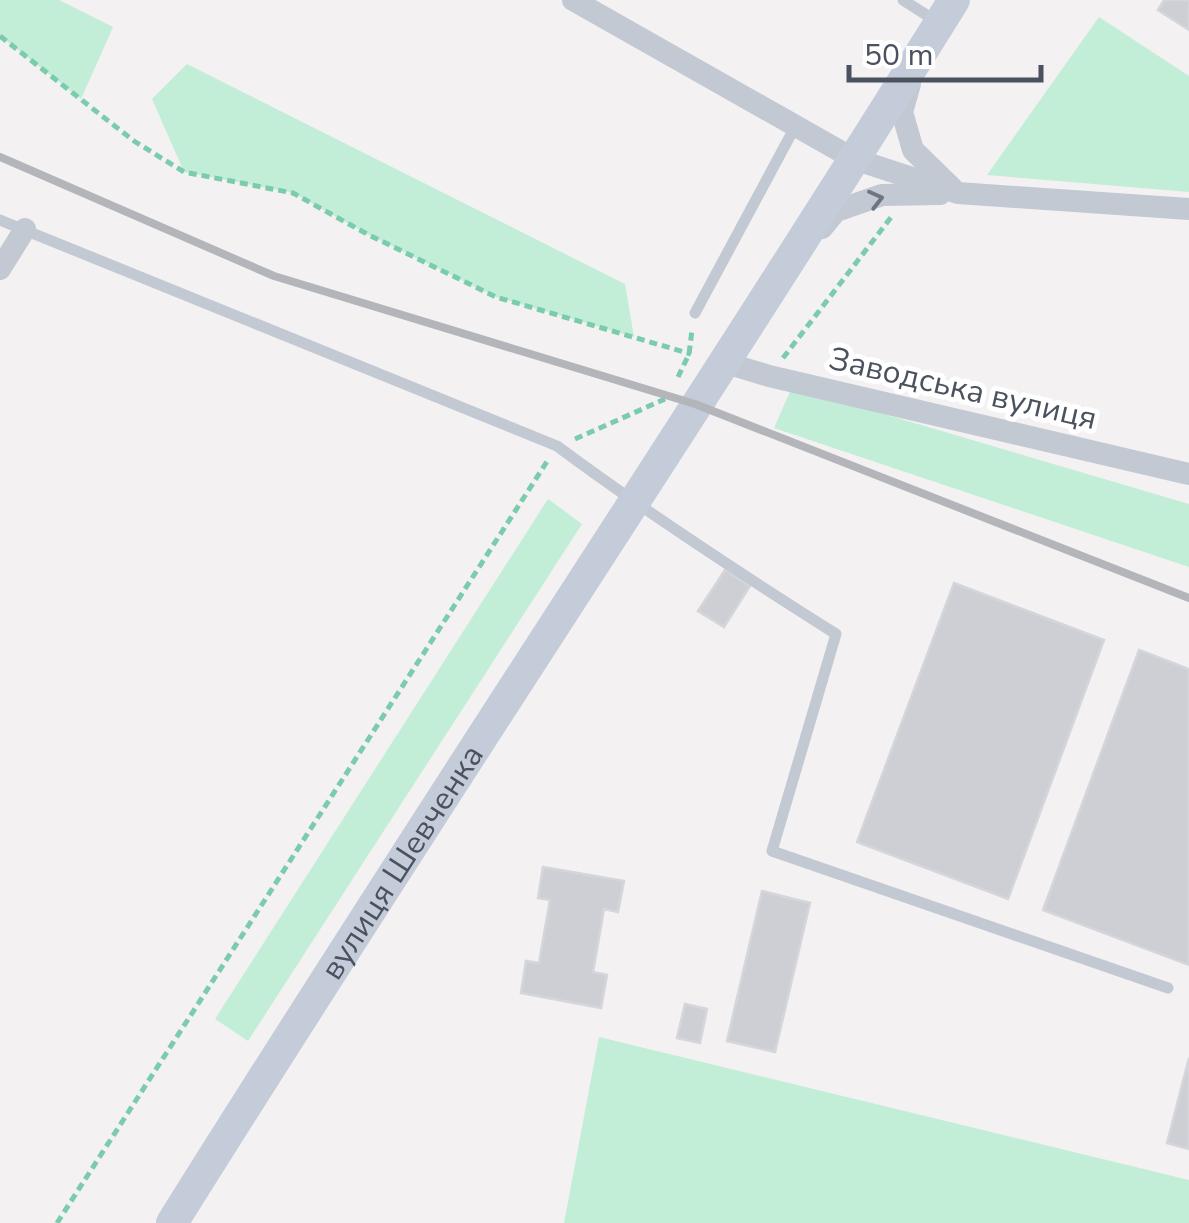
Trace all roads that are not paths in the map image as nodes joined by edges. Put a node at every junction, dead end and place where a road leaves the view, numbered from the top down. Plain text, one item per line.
1 (573, 0) edge
2 (904, 0) edge
3 (947, 12) edge
4 (916, 60) junction
5 (796, 125) junction
6 (854, 159) junction
7 (958, 194) junction
8 (1189, 209) edge
9 (0, 220) edge
10 (25, 230) junction
11 (0, 270) edge
12 (776, 279) junction
13 (695, 313) road end
14 (723, 362) junction
15 (1189, 474) edge
16 (632, 502) junction
17 (1168, 988) dead end
18 (172, 1223) edge

1 - 5 street
2 - 3 lane
3 - 4 main road
4 - 6 main road
4 - 7 street
5 - 6 street
5 - 13 lane
6 - 7 street
6 - 12 main road, вулиця Шевченка
7 - 8 street
12 -> 7 street
9 - 10 lane
10 - 11 street
10 - 16 lane
12 - 14 main road, вулиця Шевченка
14 - 15 street, Заводська вулиця
14 - 16 main road, вулиця Шевченка
16 - 17 lane
16 - 18 main road, вулиця Шевченка

